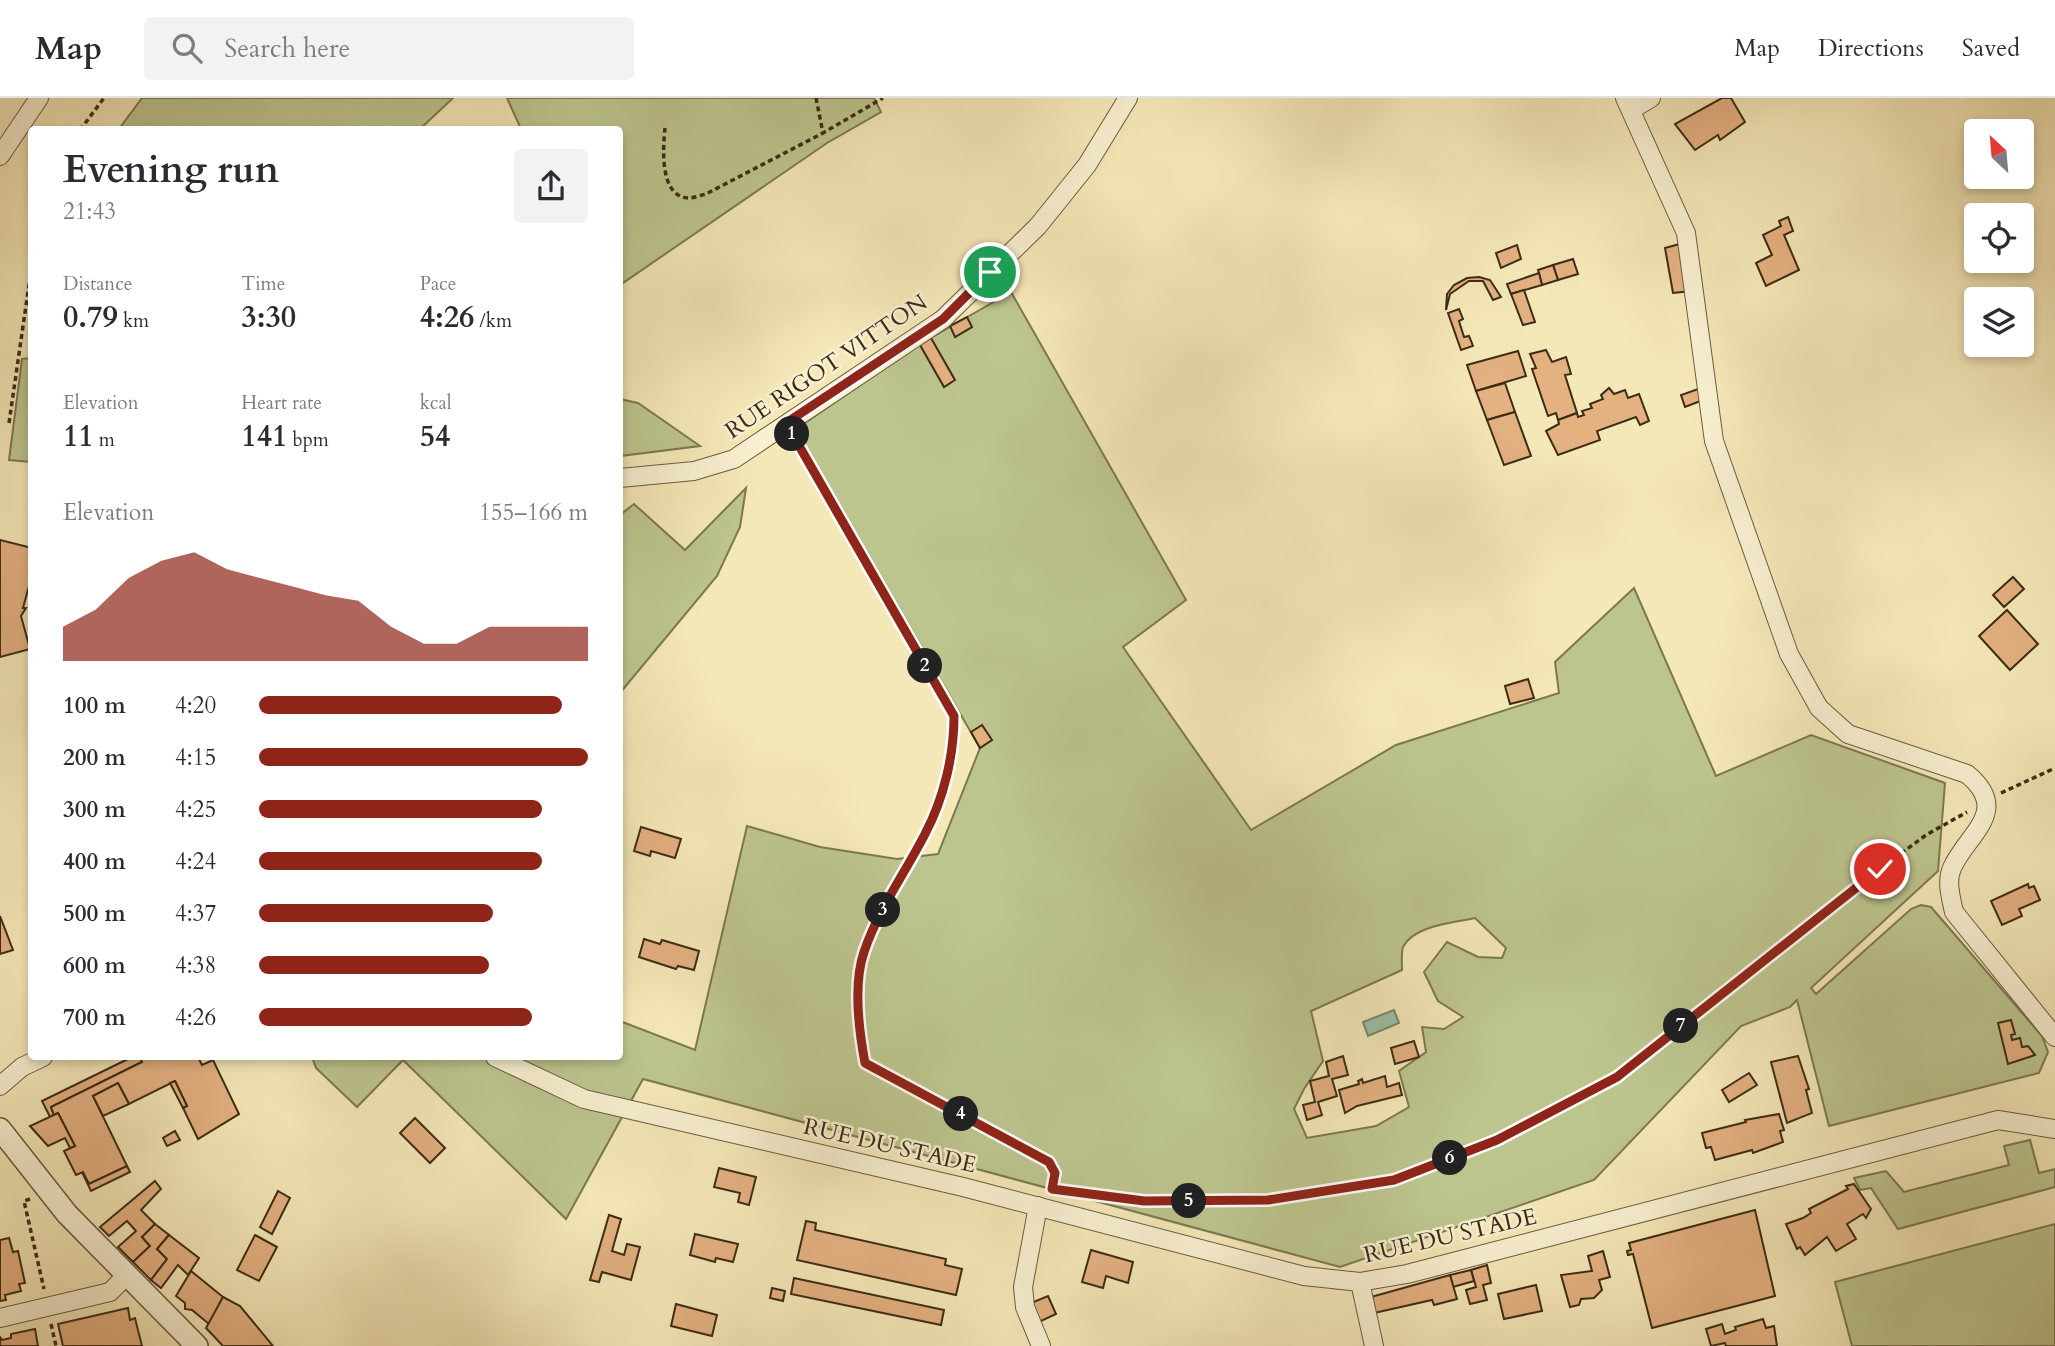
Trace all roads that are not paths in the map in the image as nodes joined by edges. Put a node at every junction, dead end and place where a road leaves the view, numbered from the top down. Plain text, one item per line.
1 (39, 98) edge
2 (1128, 98) edge
3 (1651, 98) edge
4 (1628, 104) edge
5 (0, 156) edge
6 (623, 478) edge
7 (2055, 1037) edge
8 (37, 1060) edge
9 (501, 1060) edge
10 (0, 1086) edge
11 (2055, 1129) edge
12 (2, 1135) edge
13 (1038, 1206) junction
14 (126, 1276) junction
15 (1360, 1282) junction
16 (0, 1318) edge
17 (197, 1346) edge
18 (1041, 1346) edge
19 (1374, 1346) edge

1 - 5 street
2 - 6 street, RUE RIGOT VITTON
3 - 4 street
4 - 7 street
8 - 10 street
9 - 13 street, RUE DU STADE
11 - 15 street, RUE DU STADE
12 - 14 street
13 - 15 street, RUE DU STADE
13 - 18 street
14 - 16 street
14 - 17 street
15 - 19 street

